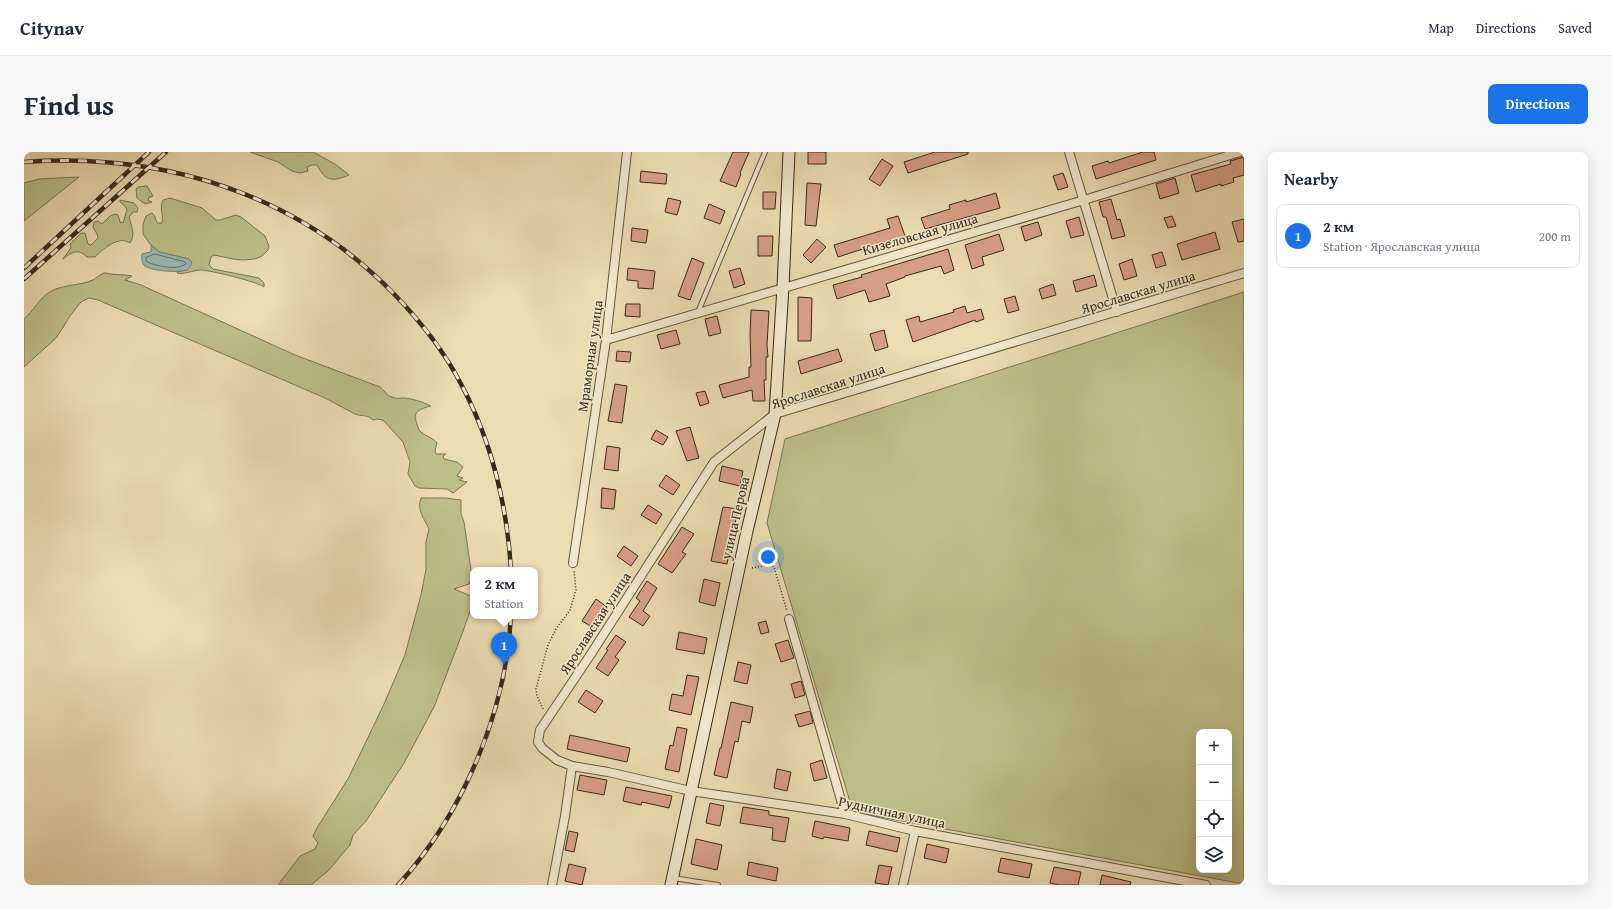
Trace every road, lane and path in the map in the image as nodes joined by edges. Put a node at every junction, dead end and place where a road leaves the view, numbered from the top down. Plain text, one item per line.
1 (627, 152) edge
2 (765, 152) edge
3 (789, 152) edge
4 (1069, 152) edge
5 (1240, 152) edge
6 (1084, 200) junction
7 (1244, 273) edge
8 (783, 288) junction
9 (1117, 312) junction
10 (697, 314) junction
11 (606, 340) junction
12 (775, 414) junction
13 (574, 563) joint
14 (752, 568) dead end
15 (789, 619) joint
16 (547, 720) junction
17 (572, 766) junction
18 (691, 791) junction
19 (845, 814) junction
20 (915, 831) junction
21 (672, 881) edge
22 (552, 885) edge
23 (718, 885) edge
24 (904, 885) edge
25 (1206, 885) edge

1 - 11 street, Мраморная улица
2 - 10 lane
3 - 8 main road, улица Перова
4 - 6 street
5 - 6 street, Кизеловская улица
6 - 8 street, Кизеловская улица
6 - 9 street
7 - 9 street, Ярославская улица
8 - 10 street, Кизеловская улица
8 - 12 main road, улица Перова
9 - 12 street, Ярославская улица
10 - 11 street, Кизеловская улица
11 - 13 street, Мраморная улица
12 - 16 street, Ярославская улица
12 - 18 main road, улица Перова
13 - 16 path
14 - 15 path
15 - 19 street
16 - 17 street, Ярославская улица
17 - 18 street, Рудничная улица
17 - 22 street
18 - 19 street, Рудничная улица
18 - 21 main road, улица Перова
19 - 20 street, Рудничная улица
20 - 24 street
20 - 25 street, Рудничная улица
21 - 23 lane

